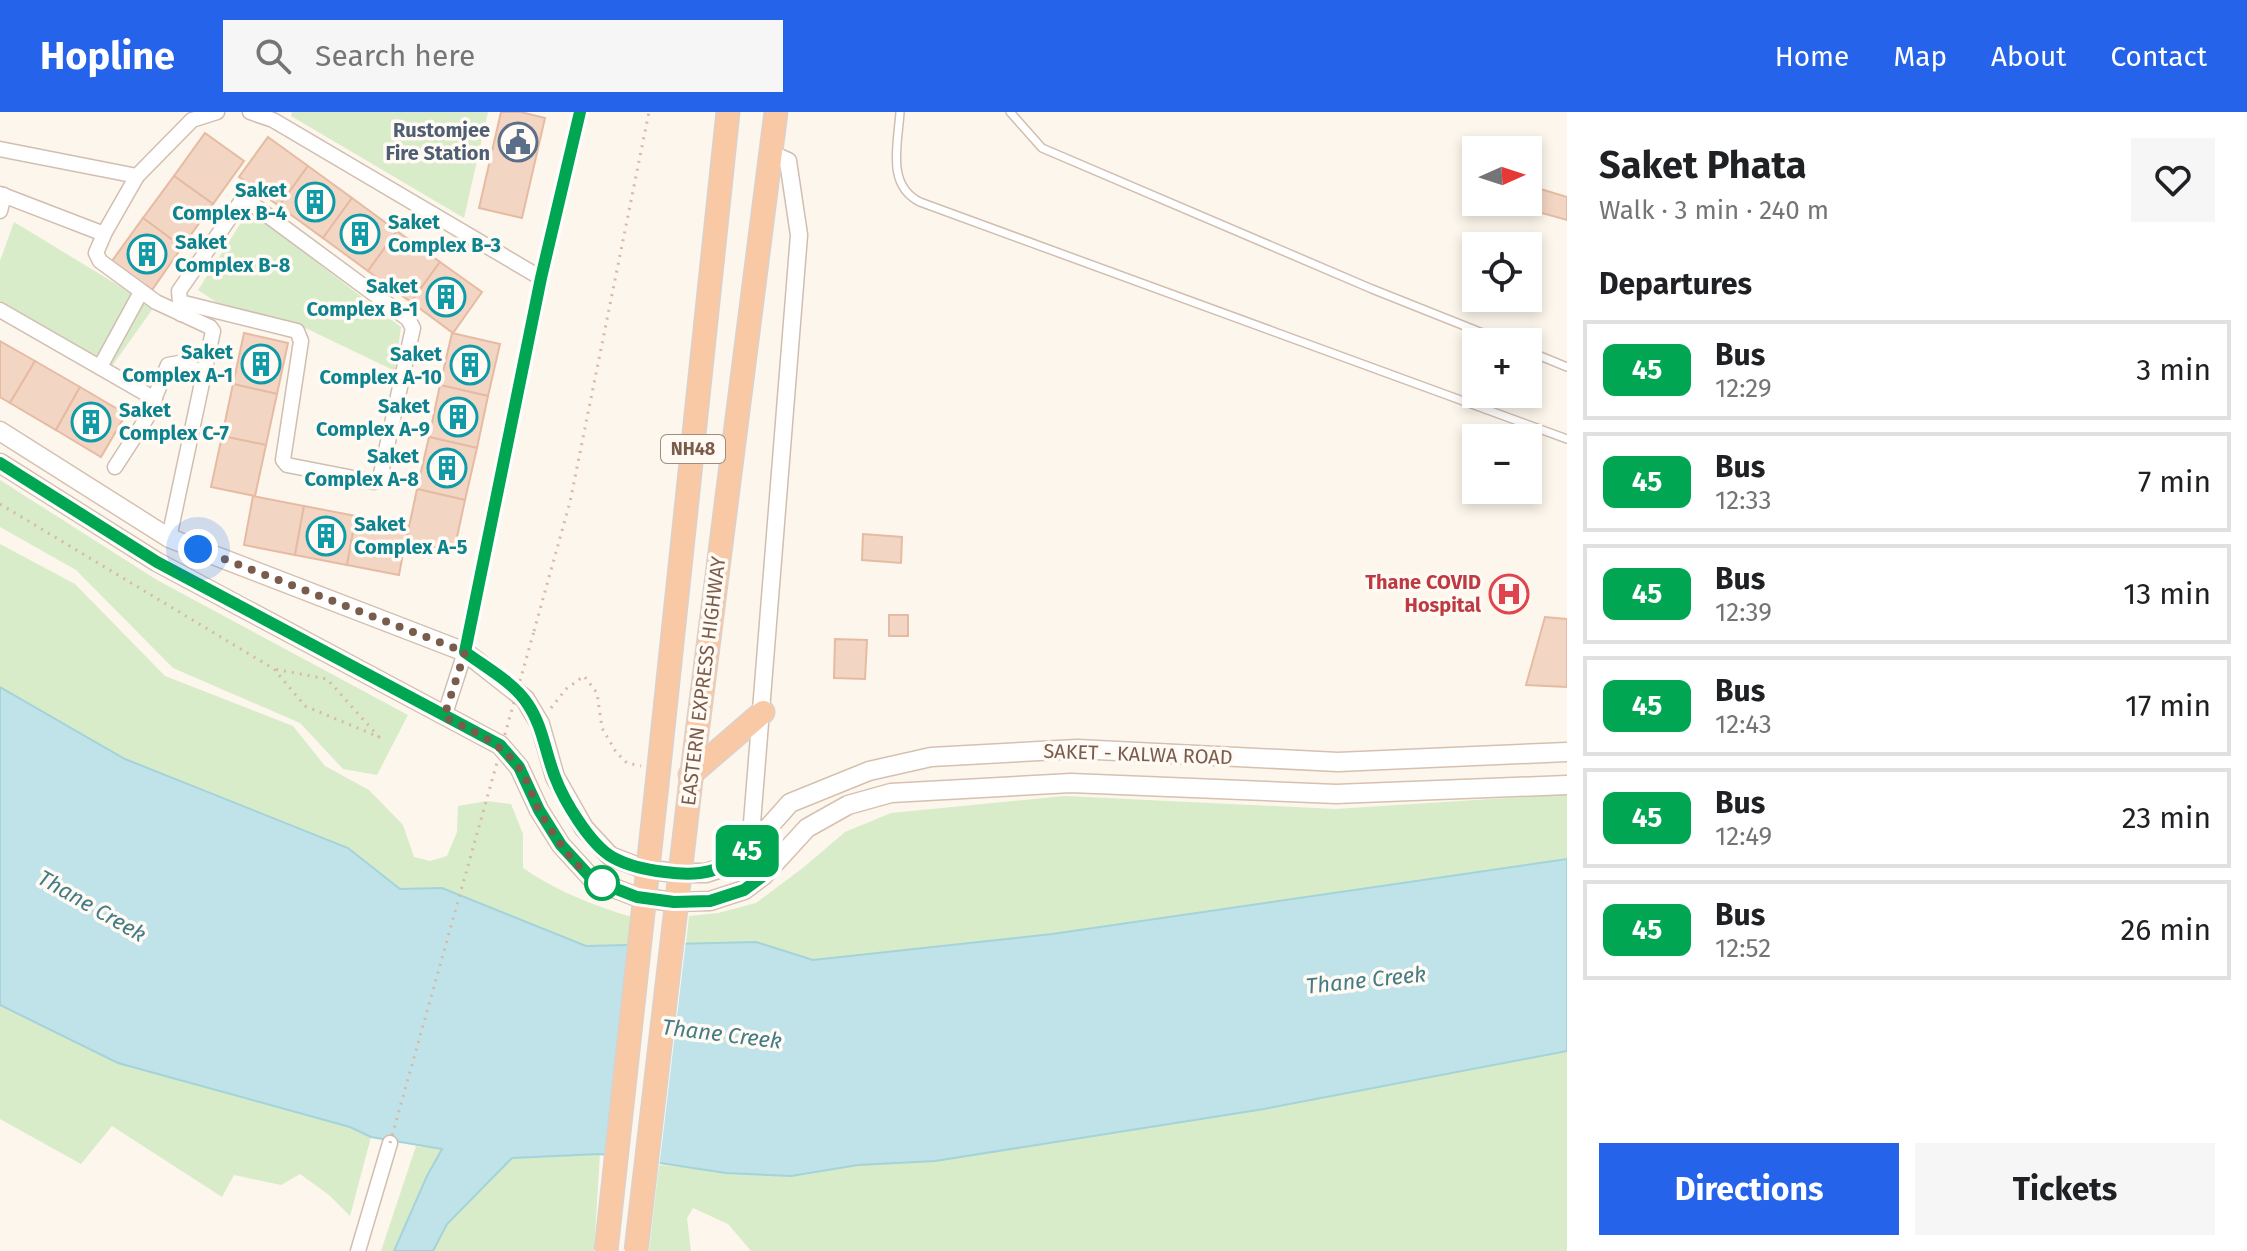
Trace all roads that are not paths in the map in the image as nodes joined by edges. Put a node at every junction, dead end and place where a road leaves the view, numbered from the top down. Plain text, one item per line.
1 (217, 112) edge
2 (250, 112) edge
3 (580, 112) edge
4 (728, 112) edge
5 (776, 112) edge
6 (900, 112) edge
7 (1010, 112) edge
8 (0, 149) edge
9 (770, 153) junction
10 (137, 176) junction
11 (2, 195) edge
12 (0, 211) edge
13 (104, 234) junction
14 (541, 278) junction
15 (141, 292) junction
16 (180, 308) junction
17 (0, 310) edge
18 (1470, 328) edge
19 (1542, 357) edge
20 (100, 367) junction
21 (1567, 367) edge
22 (204, 373) junction
23 (155, 399) junction
24 (0, 431) edge
25 (1567, 439) edge
26 (0, 463) edge
27 (115, 467) dead end
28 (169, 538) junction
29 (465, 652) junction
30 (763, 712) junction
31 (444, 717) junction
32 (1567, 752) edge
33 (1313, 761) junction
34 (690, 781) junction
35 (839, 783) junction
36 (1567, 785) edge
37 (1312, 793) junction
38 (848, 805) junction
39 (750, 848) junction
40 (764, 875) junction
41 (390, 1143) road end
42 (358, 1251) edge
43 (606, 1251) edge
44 (636, 1251) edge

1 - 10 street
2 - 14 street
3 - 14 street
4 - 43 highway, EASTERN EXPRESS HIGHWAY / NH48, bridge
5 - 9 highway, EASTERN EXPRESS HIGHWAY / NH48
6 - 25 lane
7 - 18 lane
8 - 10 street
9 - 30 street
9 - 34 highway, EASTERN EXPRESS HIGHWAY / NH48
10 - 13 street
11 - 12 street
11 - 13 street
13 - 15 street
14 - 29 street
15 - 16 street
15 - 20 street
16 - 16 street
16 - 22 street
17 - 20 street
19 - 21 lane
20 - 23 street
22 - 23 street
22 - 28 street
23 - 27 street
24 - 28 main road, SAKET - KALWA ROAD
26 - 31 main road, SAKET - KALWA ROAD
28 - 29 main road, SAKET - KALWA ROAD
29 - 31 street
29 - 39 main road, SAKET - KALWA ROAD
30 - 34 highway
30 - 39 street
31 - 40 main road, SAKET - KALWA ROAD
32 - 33 main road, SAKET - KALWA ROAD
33 - 35 main road, SAKET - KALWA ROAD
33 - 37 main road
34 - 44 highway, EASTERN EXPRESS HIGHWAY / NH48, bridge
35 - 38 main road
35 - 39 main road, SAKET - KALWA ROAD
36 - 37 main road, SAKET - KALWA ROAD
37 - 38 main road, SAKET - KALWA ROAD
38 - 40 main road, SAKET - KALWA ROAD
39 - 40 street
41 - 42 street

